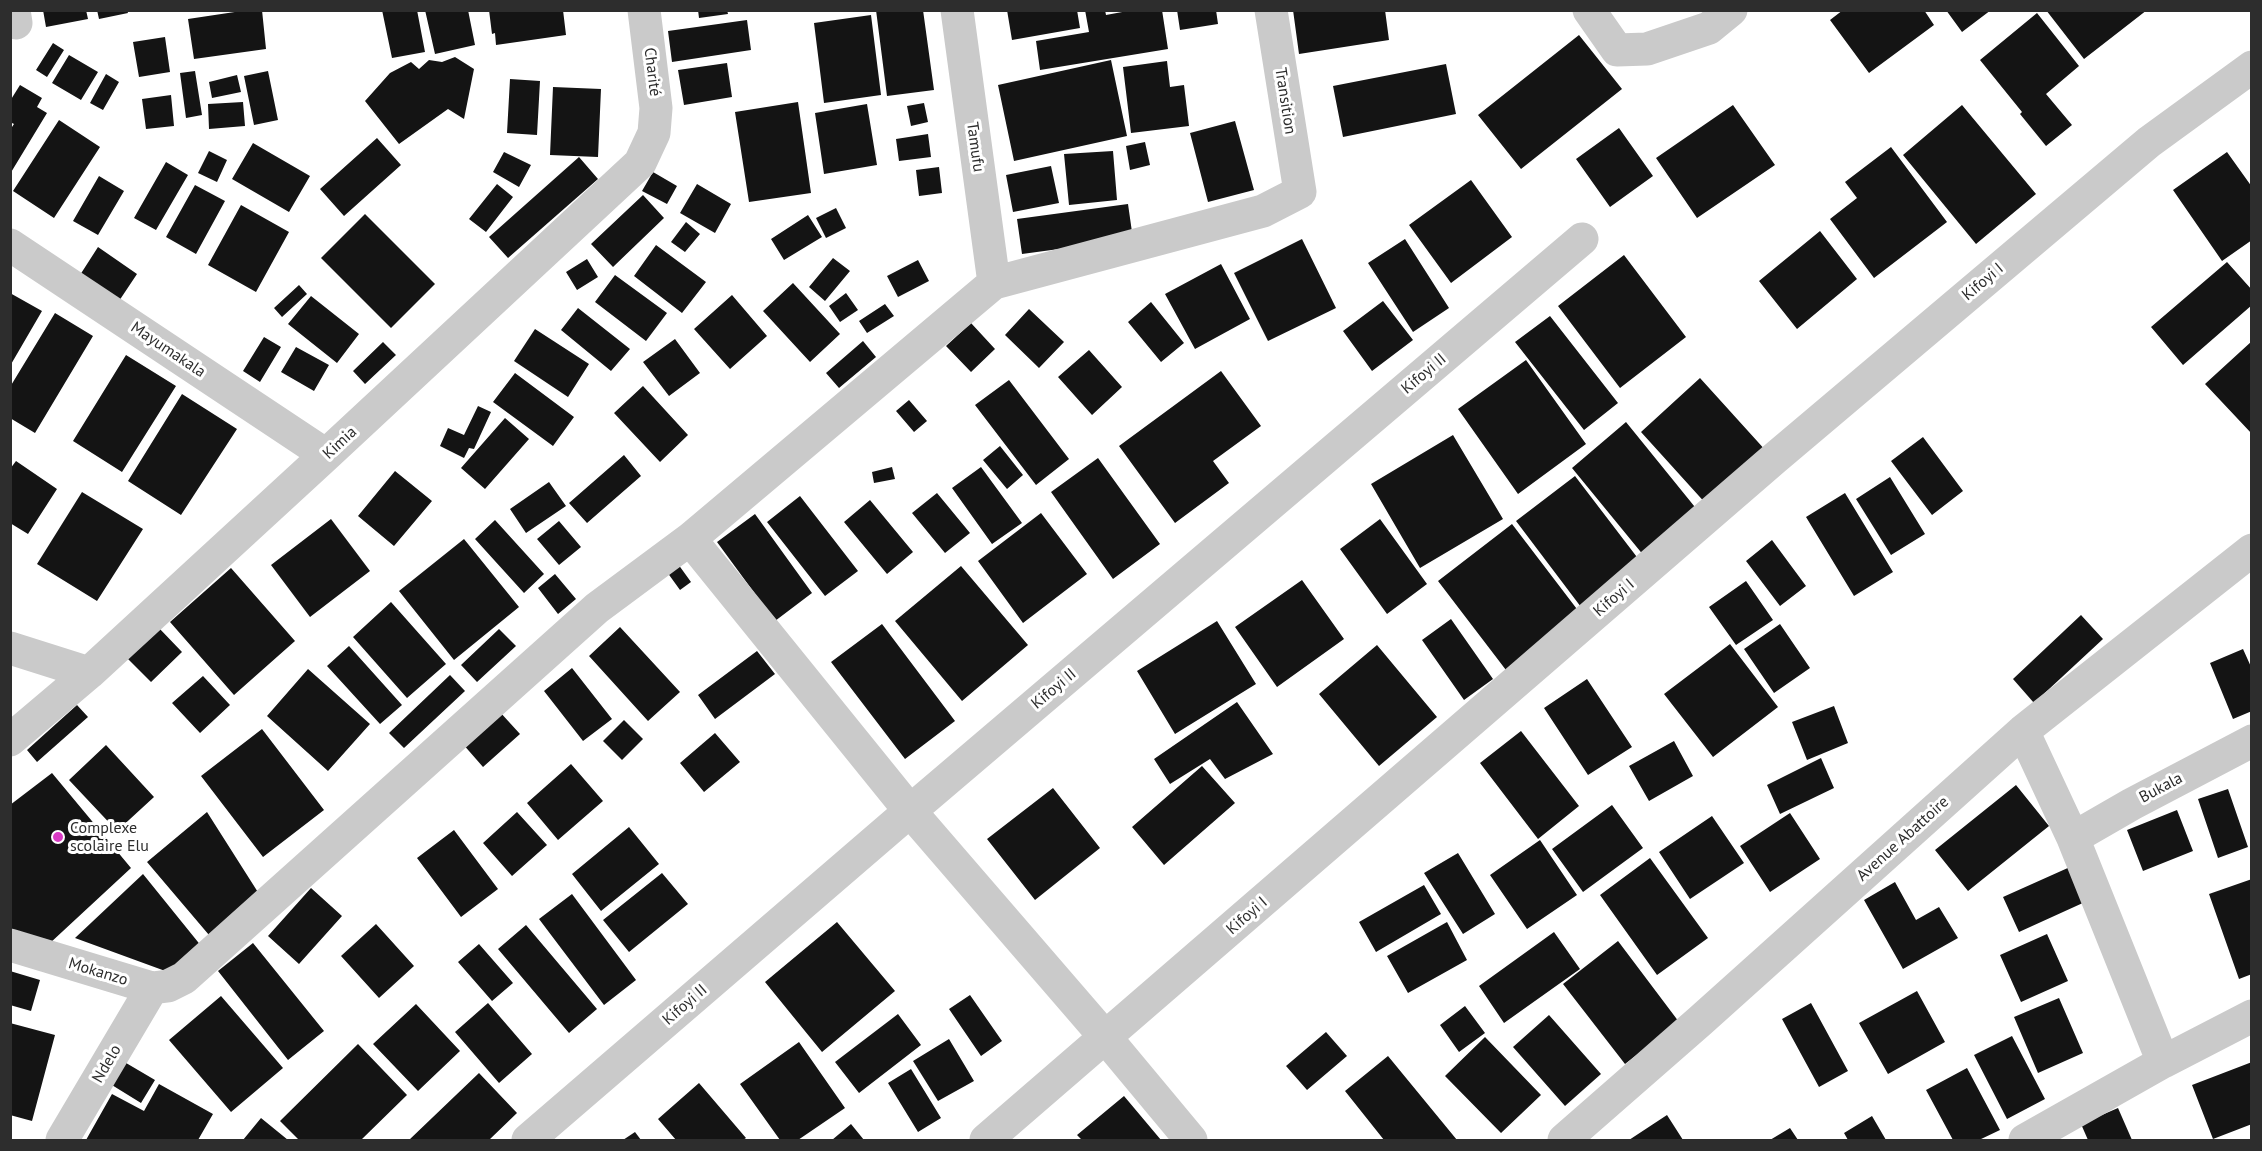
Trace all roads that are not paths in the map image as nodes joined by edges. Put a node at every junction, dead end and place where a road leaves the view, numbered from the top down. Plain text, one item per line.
1 (644, 10) edge
2 (957, 10) edge
3 (1271, 10) edge
4 (1588, 10) edge
5 (1731, 10) edge
6 (2252, 68) edge
7 (654, 133) joint
8 (1582, 239) dead end
9 (10, 245) edge
10 (994, 283) junction
11 (326, 455) junction
12 (690, 540) junction
13 (2252, 550) edge
14 (10, 648) edge
15 (88, 673) junction
16 (2023, 731) junction
17 (10, 740) edge
18 (2252, 741) edge
19 (910, 811) junction
20 (2073, 838) junction
21 (10, 945) edge
22 (152, 988) junction
23 (2252, 1017) edge
24 (1106, 1038) junction
25 (2163, 1062) junction
26 (62, 1140) edge
27 (528, 1140) edge
28 (986, 1140) edge
29 (1191, 1140) edge
30 (1564, 1140) edge
31 (2025, 1140) edge

1 - 7 street, Charité
2 - 10 street, Tamufu
3 - 10 street, Transition
4 - 5 street
6 - 24 street, Kifoyi I
7 - 11 street, Kimia
8 - 19 street, Kifoyi II
9 - 11 street, Mayumakala
10 - 12 street
11 - 15 street, Kimia
12 - 19 street
12 - 22 street
13 - 16 street, Avenue Abattoire
14 - 15 street
15 - 17 street, Kimia
16 - 20 street
16 - 30 street, Avenue Abattoire
18 - 20 street, Bukala
19 - 24 street
19 - 27 street, Kifoyi II
20 - 25 street
21 - 22 street, Mokanzo
22 - 26 street, Ndelo
23 - 25 street
24 - 28 street, Kifoyi I
24 - 29 street
25 - 31 street

